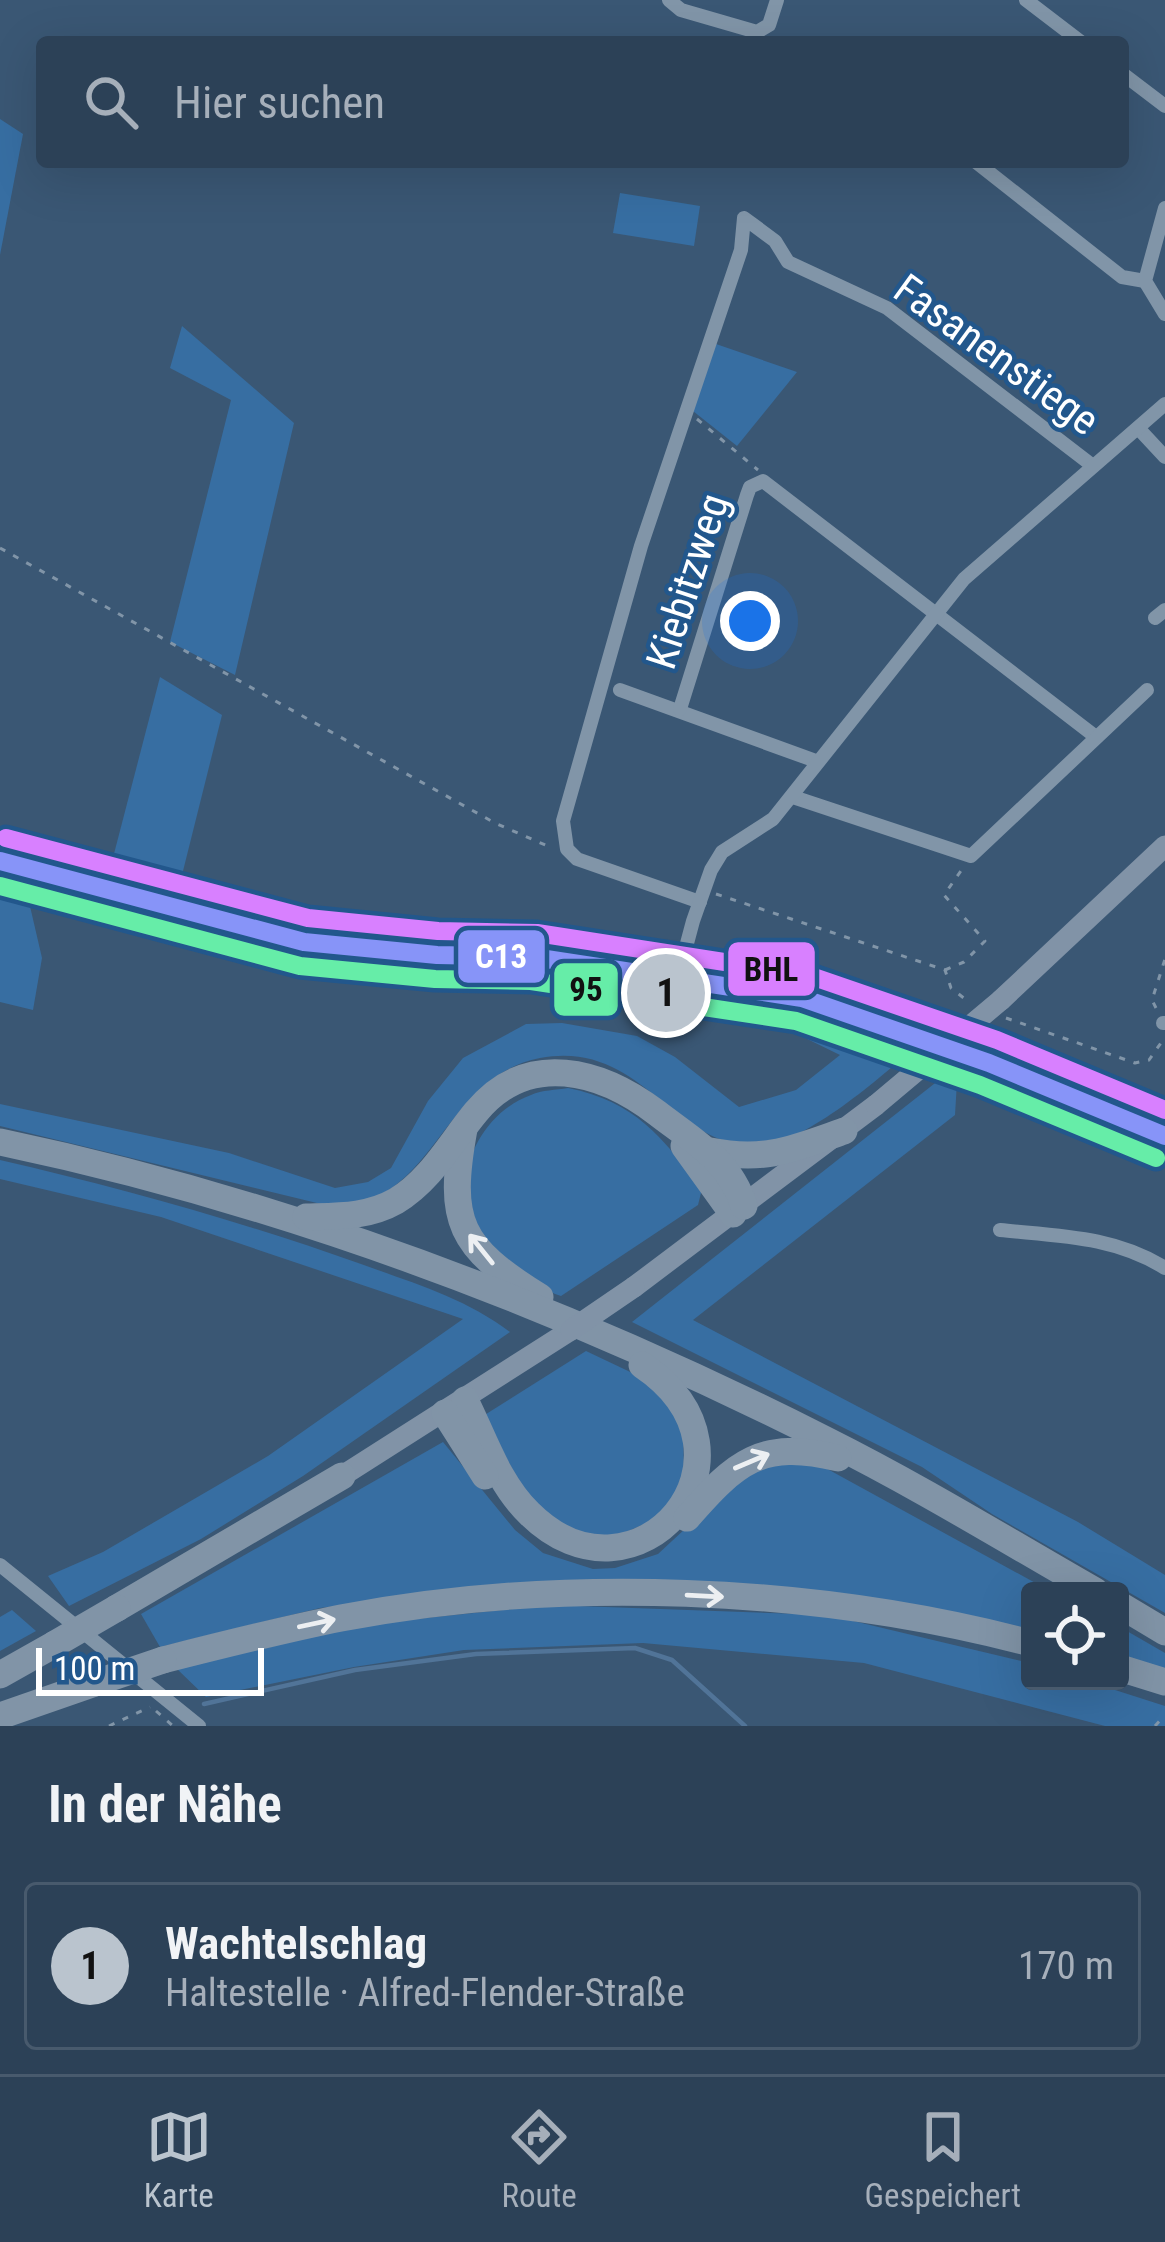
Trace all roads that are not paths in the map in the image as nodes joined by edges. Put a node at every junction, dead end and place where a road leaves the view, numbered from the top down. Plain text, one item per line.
1 (669, 0) edge
2 (777, 0) edge
3 (1026, 0) edge
4 (1073, 36) edge
5 (1129, 79) edge
6 (1165, 106) edge
7 (984, 168) edge
8 (1165, 208) edge
9 (1145, 281) junction
10 (1165, 314) edge
11 (1165, 404) edge
12 (1138, 428) junction
13 (1165, 457) edge
14 (1093, 466) junction
15 (936, 613) junction
16 (620, 690) dead end
17 (1148, 690) dead end
18 (680, 710) junction
19 (1096, 737) junction
20 (816, 761) junction
21 (793, 797) junction
22 (1165, 846) edge
23 (0, 862) edge
24 (702, 896) junction
25 (678, 977) junction
26 (659, 1115) junction
27 (464, 1129) junction
28 (844, 1131) junction
29 (1165, 1136) edge
30 (0, 1142) edge
31 (710, 1151) junction
32 (738, 1210) junction
33 (288, 1218) junction
34 (1000, 1230) dead end
35 (1165, 1268) edge
36 (589, 1330) junction
37 (456, 1407) junction
38 (342, 1476) joint
39 (906, 1482) junction
40 (0, 1565) edge
41 (1079, 1582) edge
42 (1129, 1610) edge
43 (1165, 1632) edge
44 (1021, 1641) edge
45 (1129, 1671) edge
46 (0, 1675) edge
47 (1165, 1682) edge
48 (0, 1716) edge
49 (200, 1726) edge

1 - 2 street
3 - 4 street
5 - 6 street
7 - 9 street
8 - 9 street
9 - 10 street
11 - 12 street
12 - 13 street
12 - 14 street
14 - 15 street
14 - 24 street, Fasanenstiege
15 - 18 street, Kiebitzweg
15 - 19 street, Kiebitzweg
15 - 20 street
16 - 18 street, Kiebitzweg
17 - 19 street
18 - 20 street, Kiebitzweg
19 - 21 street
20 - 21 street
21 - 24 street
22 - 28 main road, bridge
23 - 25 street
24 - 25 street
25 - 29 street
26 - 27 highway
26 - 31 highway
26 - 32 highway
27 - 33 highway
36 -> 27 highway
28 - 31 highway
28 - 32 main road
30 - 33 highway
31 - 32 highway
32 - 37 main road, bridge
33 - 36 highway
34 - 35 street
36 - 37 highway
36 - 39 highway
37 - 38 main road
37 -> 39 highway
38 - 46 highway, bridge
39 - 41 highway
40 - 49 street
42 - 43 highway
48 -> 44 highway, bridge
45 - 47 highway

